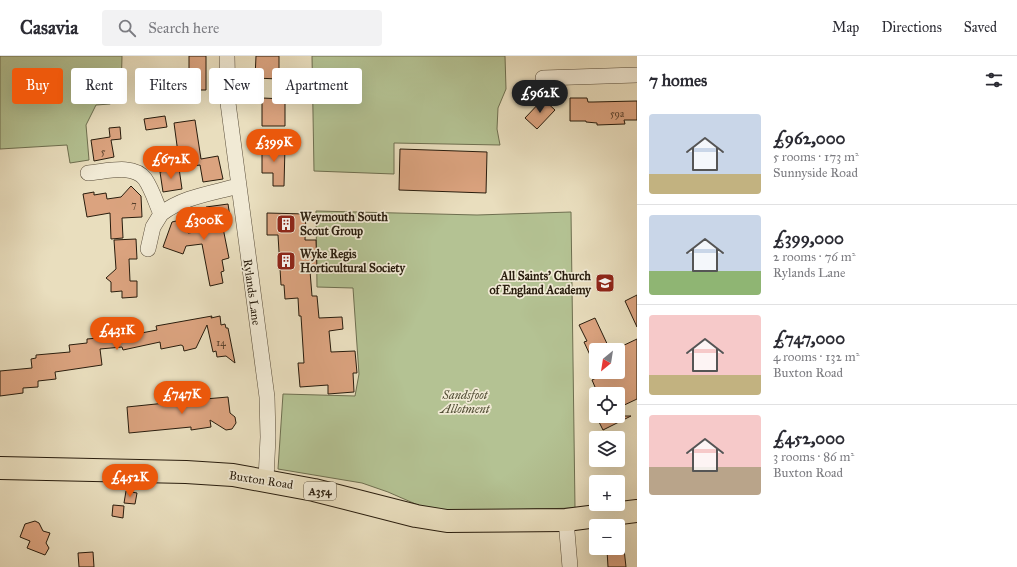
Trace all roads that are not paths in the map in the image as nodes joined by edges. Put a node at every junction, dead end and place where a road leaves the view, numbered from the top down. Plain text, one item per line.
1 (227, 56) edge
2 (637, 75) edge
3 (543, 78) dead end
4 (88, 173) dead end
5 (238, 186) junction
6 (162, 214) junction
7 (148, 248) dead end
8 (0, 468) edge
9 (266, 480) junction
10 (637, 511) edge
11 (566, 520) junction
12 (570, 567) edge

1 - 5 street, Rylands Lane
2 - 3 street
4 - 6 street
5 - 6 street
5 - 9 street, Rylands Lane
6 - 7 street
8 - 9 highway, Buxton Road / A354
9 - 11 highway, Buxton Road / A354
10 - 11 highway, Buxton Road / A354
11 - 12 street

